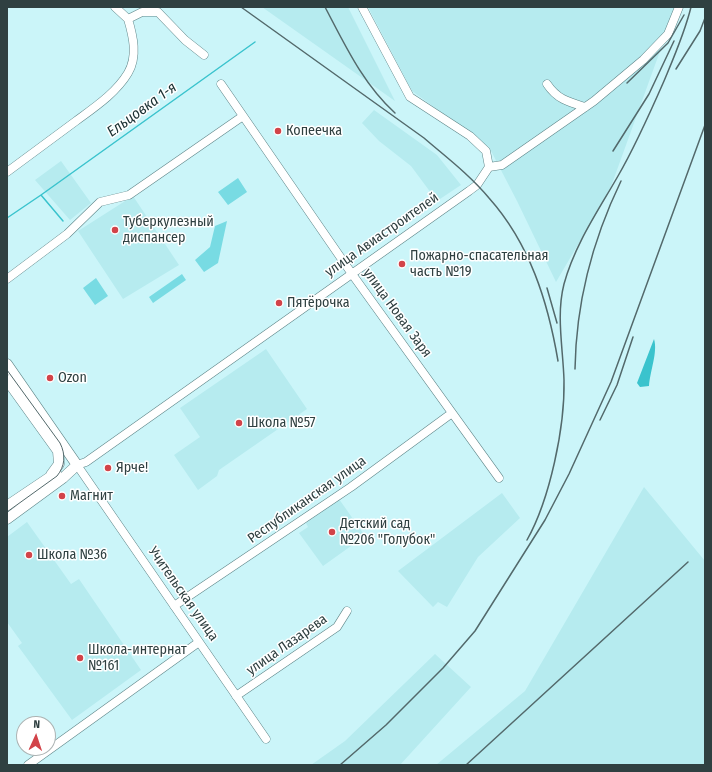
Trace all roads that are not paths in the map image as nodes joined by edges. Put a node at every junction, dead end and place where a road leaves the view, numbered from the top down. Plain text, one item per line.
1 (115, 7) edge
2 (362, 7) edge
3 (679, 7) edge
4 (128, 19) junction
5 (204, 55) dead end
6 (221, 84) dead end
7 (547, 84) dead end
8 (585, 107) junction
9 (243, 116) junction
10 (489, 167) junction
11 (7, 172) edge
12 (352, 274) junction
13 (7, 279) edge
14 (7, 364) edge
15 (7, 380) edge
16 (452, 413) junction
17 (60, 457) junction
18 (76, 465) junction
19 (51, 475) junction
20 (499, 478) dead end
21 (7, 506) edge
22 (7, 519) edge
23 (174, 606) junction
24 (347, 611) dead end
25 (199, 642) junction
26 (236, 696) junction
27 (266, 739) dead end
28 (28, 765) edge

1 - 4 street
2 - 10 street
3 - 8 street
4 - 5 street
4 - 11 street
6 - 9 street, улица Новая Заря
7 - 8 street
8 - 10 street
9 - 12 street, улица Новая Заря
9 - 13 street
10 - 12 street, улица Авиастроителей
12 - 16 street, улица Новая Заря
12 - 18 street, улица Авиастроителей
14 - 18 main road, Учительская улица
15 - 17 main road, Учительская улица
16 - 20 street, улица Новая Заря
16 - 23 street, Республиканская улица
17 - 18 main road, Учительская улица
17 - 19 main road
18 - 19 main road, улица Авиастроителей
18 - 22 main road, улица Авиастроителей
18 - 23 street, Учительская улица
19 - 21 main road, улица Авиастроителей
23 - 25 street, Учительская улица
24 - 26 street, улица Лазарева
25 - 26 street, Учительская улица
25 - 28 street
26 - 27 street, Учительская улица

